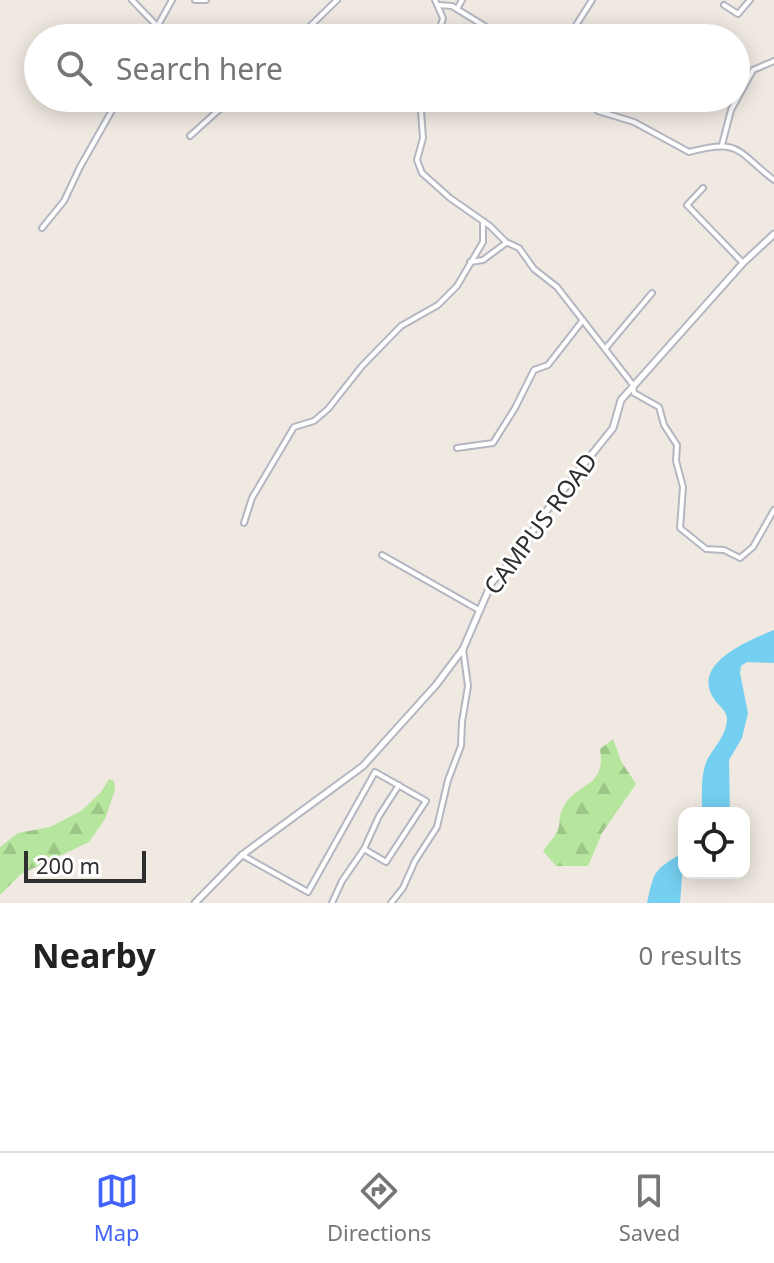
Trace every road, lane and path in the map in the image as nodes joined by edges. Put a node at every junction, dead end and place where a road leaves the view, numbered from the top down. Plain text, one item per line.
1 (132, 0) edge
2 (172, 0) edge
3 (195, 0) edge
4 (206, 0) edge
5 (337, 0) edge
6 (462, 0) edge
7 (592, 0) edge
8 (750, 0) edge
9 (436, 3) edge
10 (724, 5) dead end
11 (457, 9) junction
12 (155, 24) edge
13 (158, 24) edge
14 (312, 24) edge
15 (441, 24) edge
16 (481, 24) edge
17 (577, 24) edge
18 (774, 61) edge
19 (750, 75) edge
20 (111, 112) edge
21 (217, 112) edge
22 (421, 112) edge
23 (601, 112) edge
24 (730, 112) edge
25 (190, 136) dead end
26 (722, 145) junction
27 (774, 180) edge
28 (703, 188) dead end
29 (483, 221) junction
30 (42, 228) dead end
31 (774, 234) edge
32 (508, 243) junction
33 (470, 262) junction
34 (743, 263) junction
35 (652, 293) dead end
36 (583, 320) junction
37 (605, 349) junction
38 (633, 385) junction
39 (457, 448) dead end
40 (774, 510) edge
41 (244, 523) dead end
42 (382, 555) dead end
43 (479, 610) junction
44 (463, 649) junction
45 (399, 785) junction
46 (364, 849) junction
47 (242, 855) junction
48 (195, 903) edge
49 (332, 903) edge
50 (391, 903) edge

1 - 12 street
2 - 13 street
3 - 4 street
5 - 14 street
6 - 11 street
7 - 17 street
8 - 10 street
9 - 11 street
9 - 15 street
11 - 16 street
18 - 19 street
20 - 30 street
21 - 25 street
22 - 29 street
23 - 26 street
24 - 26 street
26 - 27 street
28 - 34 street
29 - 32 street
29 - 33 street
31 - 34 street, CAMPUS ROAD
32 - 33 street
32 - 36 street
33 - 41 street
34 - 38 street, CAMPUS ROAD
35 - 37 street
36 - 37 street
36 - 39 street
37 - 38 street
38 - 40 street
38 - 43 street, CAMPUS ROAD
42 - 43 street
43 - 44 street, CAMPUS ROAD
44 - 47 street, CAMPUS ROAD
44 - 50 street
45 - 46 street
45 - 46 street
45 - 47 street
46 - 49 street
47 - 48 street, CAMPUS ROAD

